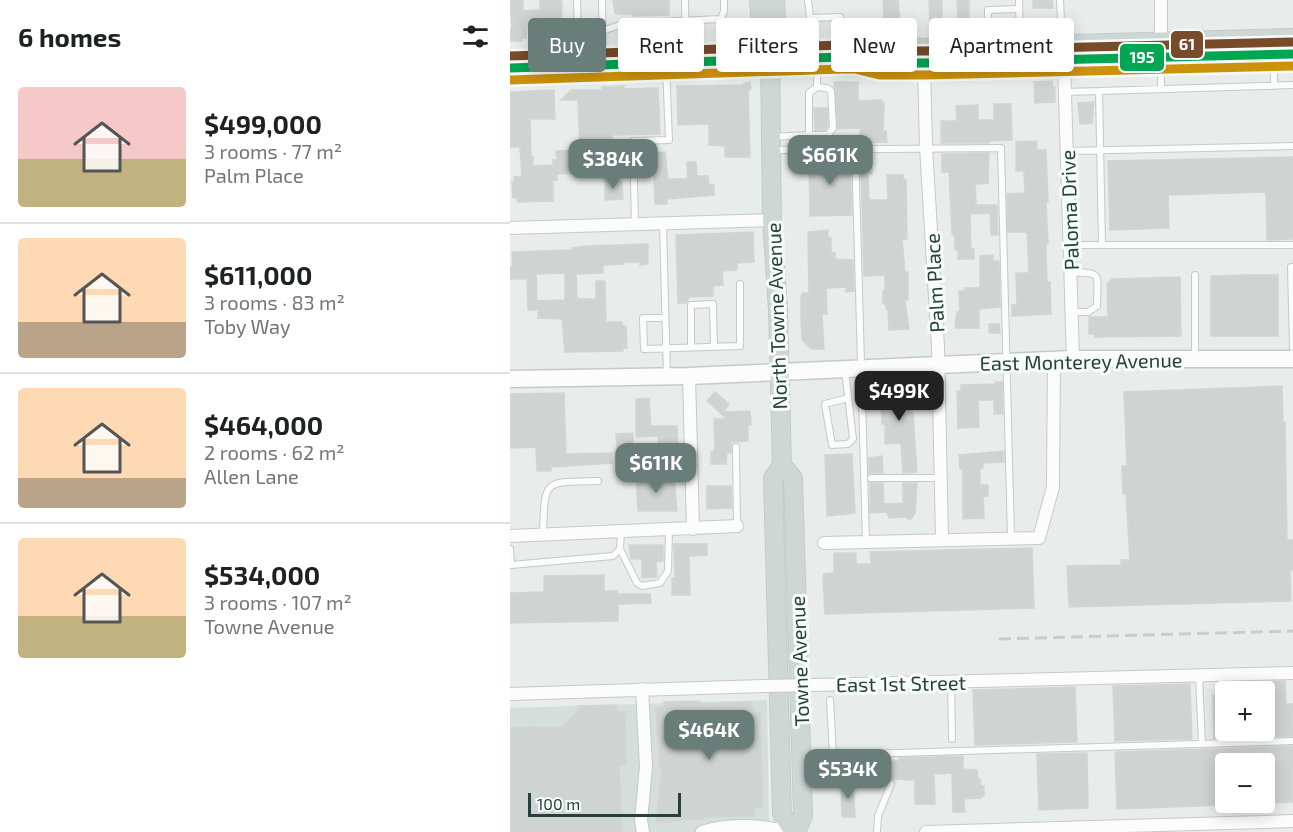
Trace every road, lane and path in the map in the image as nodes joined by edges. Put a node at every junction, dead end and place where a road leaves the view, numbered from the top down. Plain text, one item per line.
1 (577, 0) edge
2 (602, 0) edge
3 (685, 0) edge
4 (724, 0) edge
5 (759, 0) edge
6 (775, 0) edge
7 (808, 0) edge
8 (1019, 0) edge
9 (1060, 0) edge
10 (1161, 0) edge
11 (1019, 9) junction
12 (578, 18) edge
13 (602, 18) edge
14 (685, 18) edge
15 (760, 18) edge
16 (776, 18) edge
17 (840, 18) edge
18 (988, 18) edge
19 (1019, 18) edge
20 (1061, 18) edge
21 (704, 20) edge
22 (1293, 38) edge
23 (1161, 49) junction
24 (1074, 52) edge
25 (1293, 54) edge
26 (1274, 55) junction
27 (917, 63) edge
28 (924, 63) junction
29 (929, 63) edge
30 (528, 67) edge
31 (510, 68) edge
32 (666, 72) edge
33 (770, 72) edge
34 (817, 72) edge
35 (1064, 72) edge
36 (1293, 85) edge
37 (1274, 86) junction
38 (818, 87) junction
39 (1161, 89) junction
40 (1099, 91) junction
41 (1065, 92) junction
42 (809, 135) junction
43 (771, 143) junction
44 (1293, 146) edge
45 (926, 147) junction
46 (855, 148) junction
47 (1067, 151) junction
48 (1100, 151) junction
49 (772, 220) junction
50 (663, 223) junction
51 (635, 224) junction
52 (510, 228) edge
53 (1293, 244) edge
54 (1102, 245) junction
55 (1070, 246) junction
56 (1293, 267) edge
57 (1071, 273) junction
58 (1194, 275) dead end
59 (740, 284) dead end
60 (1072, 312) junction
61 (666, 318) junction
62 (691, 347) junction
63 (714, 347) junction
64 (666, 348) junction
65 (1293, 348) edge
66 (1054, 359) junction
67 (1073, 359) junction
68 (1195, 359) junction
69 (1293, 359) edge
70 (1008, 361) junction
71 (938, 364) junction
72 (862, 369) junction
73 (845, 370) junction
74 (780, 372) junction
75 (667, 376) junction
76 (689, 376) junction
77 (510, 379) edge
78 (848, 398) junction
79 (736, 447) dead end
80 (783, 465) junction
81 (871, 478) dead end
82 (941, 478) junction
83 (598, 481) dead end
84 (737, 526) joint
85 (693, 529) junction
86 (669, 530) junction
87 (621, 532) junction
88 (543, 534) junction
89 (510, 536) edge
90 (1011, 538) junction
91 (942, 539) junction
92 (866, 542) junction
93 (824, 543) dead end
94 (510, 549) edge
95 (620, 549) junction
96 (796, 560) joint
97 (1293, 673) edge
98 (1199, 675) junction
99 (951, 681) junction
100 (642, 689) junction
101 (510, 694) edge
102 (830, 700) dead end
103 (952, 739) dead end
104 (1293, 741) edge
105 (1202, 744) junction
106 (891, 784) dead end
107 (1293, 821) edge
108 (1081, 829) edge
109 (1028, 830) edge
110 (1050, 830) edge
111 (644, 832) edge
112 (702, 832) edge
113 (789, 832) edge
114 (795, 832) edge
115 (877, 832) edge
116 (926, 832) edge

1 - 12 lane
2 - 13 lane
3 - 14 lane
4 - 21 lane
5 - 15 main road, North Towne Avenue
6 - 16 main road, North Towne Avenue
7 - 17 lane
8 - 11 lane
9 - 20 lane
10 - 23 street
11 - 18 lane
11 - 19 lane
22 - 23 main road
23 - 24 main road
23 - 26 main road
23 - 39 lane
25 - 26 main road
26 - 37 lane
27 - 28 main road
28 - 29 main road
28 - 45 street, Palm Place
30 - 31 main road
32 - 51 lane
33 - 43 main road, North Towne Avenue
34 - 38 lane
35 - 41 street, Paloma Drive
36 - 37 lane
37 - 39 lane
38 - 42 lane
38 - 42 lane
39 - 40 lane
40 - 41 lane
40 - 48 lane
41 - 47 street, Paloma Drive
42 - 43 lane
43 - 46 lane
43 - 49 main road, North Towne Avenue
44 - 48 lane
45 - 46 lane
45 - 70 lane
45 - 71 street, Palm Place
46 - 72 lane
47 - 48 lane
47 - 55 street, Paloma Drive
48 - 54 lane
49 - 50 street
49 - 74 main road, North Towne Avenue
50 - 51 street
50 - 61 lane
51 - 52 street
53 - 54 lane
54 - 55 lane
55 - 57 street, Paloma Drive
56 - 65 lane
57 - 60 street, Paloma Drive
57 - 60 lane
58 - 68 lane
59 - 63 lane
60 - 67 street, Paloma Drive
61 - 64 lane
61 - 64 lane
62 - 63 lane
62 - 63 lane
62 - 64 lane
64 - 75 lane
66 - 67 street, East Monterey Avenue
66 - 70 street, East Monterey Avenue
66 - 90 street
67 - 68 street, East Monterey Avenue
68 - 69 street, East Monterey Avenue
70 - 71 street, East Monterey Avenue
70 - 90 lane
71 - 72 street, East Monterey Avenue
71 - 82 street, Palm Place
72 - 73 street, East Monterey Avenue
72 - 92 lane
73 - 74 street, East Monterey Avenue
73 - 78 lane
74 - 76 street, East Monterey Avenue
74 - 80 main road, North Towne Avenue
75 - 76 street, East Monterey Avenue
75 - 77 street, East Monterey Avenue
76 - 85 street
78 - 78 lane
79 - 84 lane
80 - 96 main road, North Towne Avenue
80 - 114 main road, North Towne Avenue
81 - 82 lane
82 - 91 street, Palm Place
83 - 88 lane
84 - 85 street
85 - 86 street
86 - 87 street
86 - 95 lane
87 - 88 street
87 - 95 lane
88 - 89 street
90 - 91 street
91 - 92 street
92 - 93 street
94 - 95 lane
96 - 114 main road, Towne Avenue
97 - 98 street, East 1st Street
98 - 99 street, East 1st Street
98 - 105 lane
99 - 100 street, East 1st Street, bridge
99 - 103 lane
100 - 101 street, East 1st Street
100 - 111 street
102 - 105 lane
104 - 105 lane
106 - 115 lane
107 - 108 street
108 - 110 street
109 - 110 street
109 - 116 street
112 - 113 street

